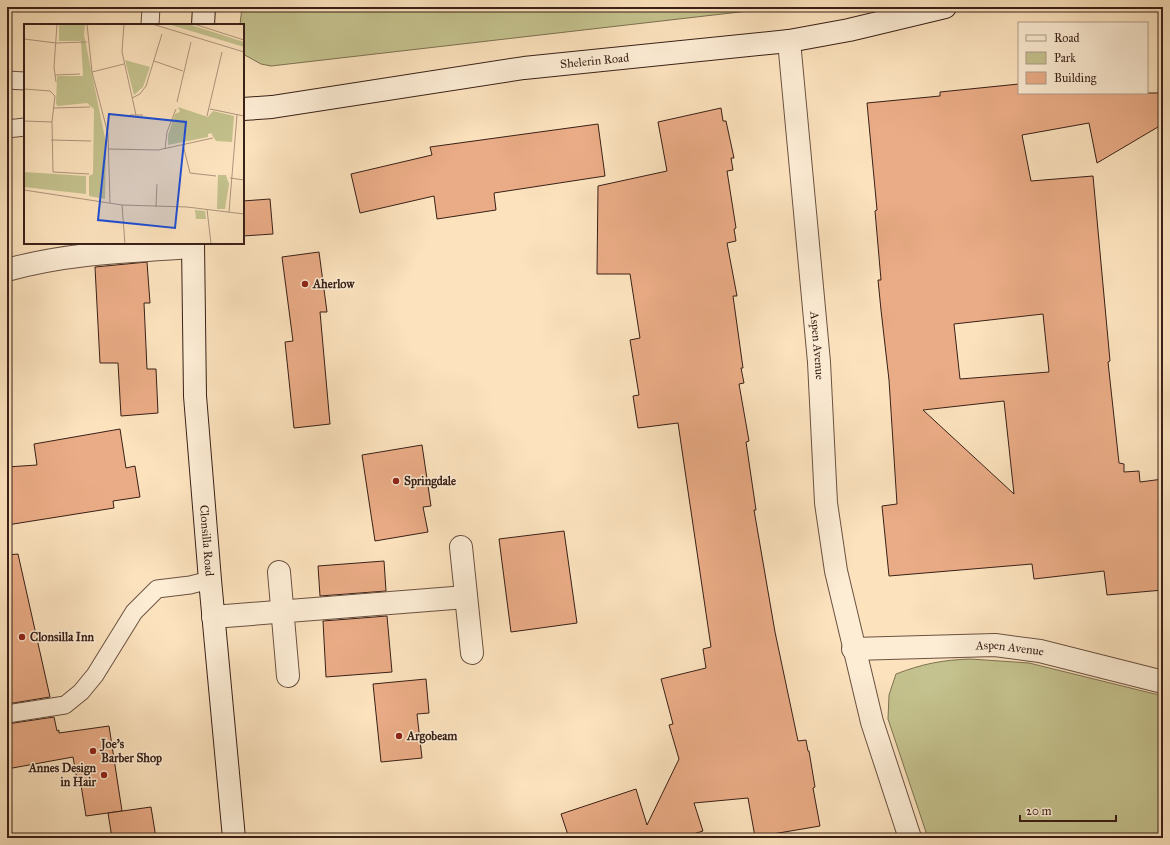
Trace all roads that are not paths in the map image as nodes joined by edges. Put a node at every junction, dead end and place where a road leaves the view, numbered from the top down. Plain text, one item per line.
1 (151, 7) edge
2 (204, 7) edge
3 (945, 7) edge
4 (150, 24) edge
5 (203, 24) edge
6 (789, 41) junction
7 (7, 80) edge
8 (24, 81) edge
9 (244, 110) edge
10 (24, 127) edge
11 (7, 129) edge
12 (193, 245) edge
13 (7, 270) edge
14 (461, 547) dead end
15 (279, 572) dead end
16 (210, 580) junction
17 (466, 597) junction
18 (282, 612) junction
19 (213, 617) junction
20 (853, 649) junction
21 (472, 653) dead end
22 (288, 676) dead end
23 (1163, 682) edge
24 (7, 714) edge
25 (234, 838) edge
26 (910, 838) edge

1 - 4 lane
2 - 5 street
3 - 6 street, Shelerin Road
6 - 9 street, Shelerin Road
6 - 20 street, Aspen Avenue
7 - 8 lane
10 - 11 lane
12 - 13 street
12 - 16 street, Clonsilla Road
14 - 17 street
15 - 18 street
16 - 19 street, Clonsilla Road
16 - 24 lane
17 - 18 street
17 - 21 street
18 - 19 street
18 - 22 street
19 - 25 street, Clonsilla Road
20 - 23 street, Aspen Avenue
20 - 26 street, Aspen Avenue

